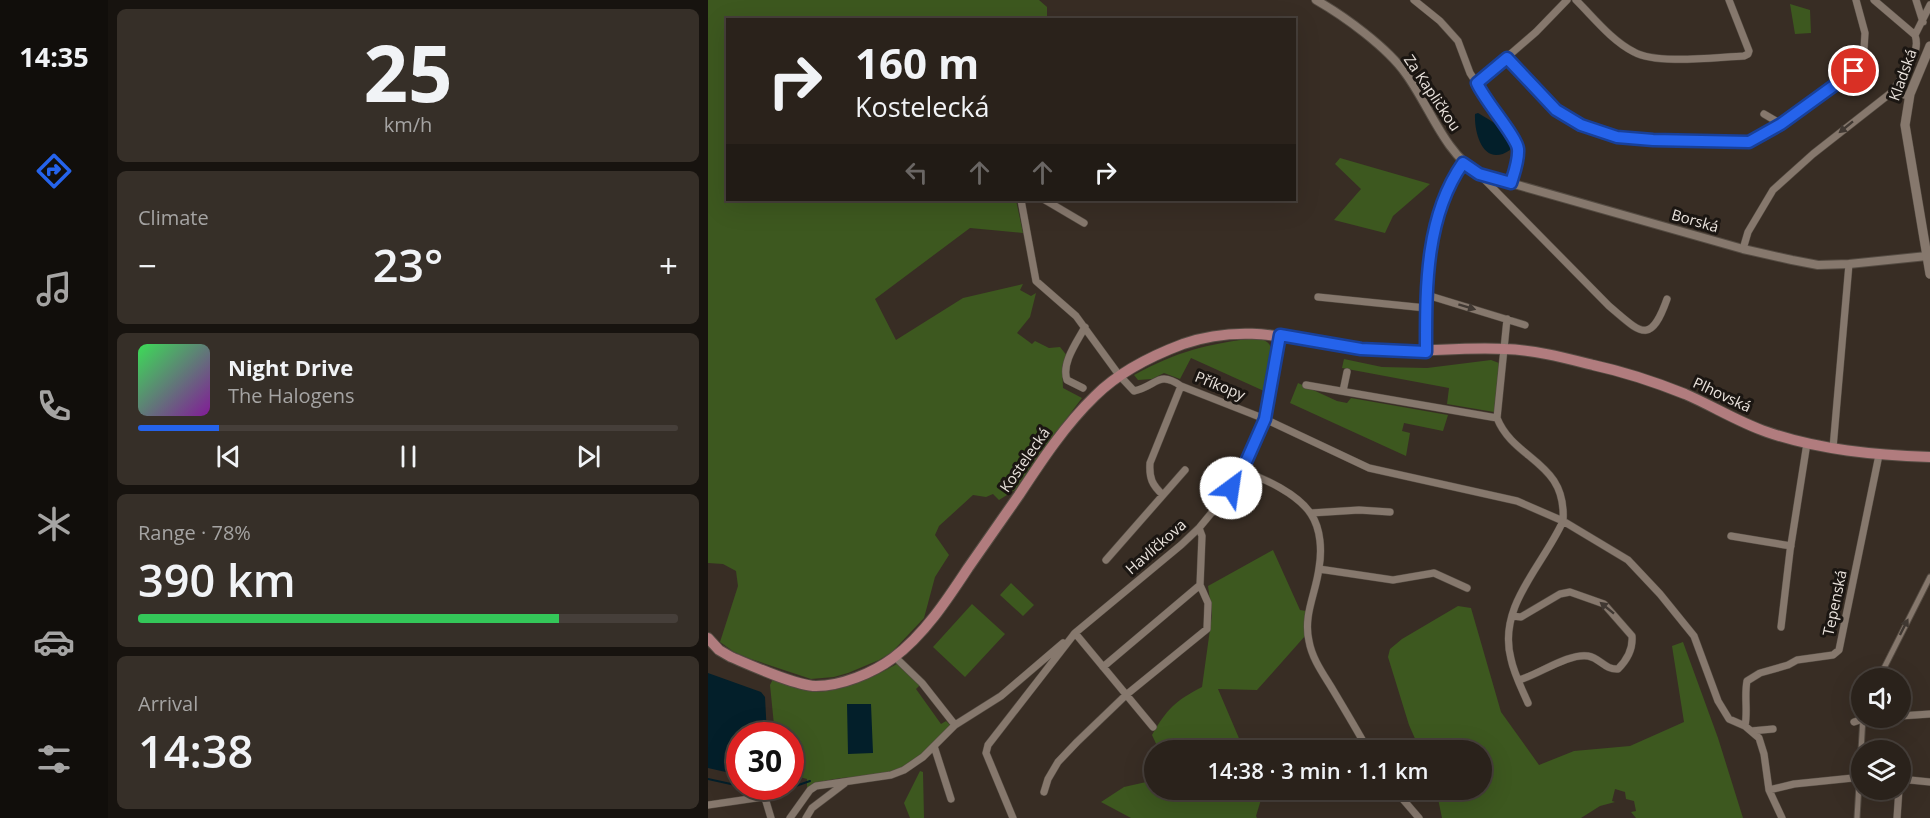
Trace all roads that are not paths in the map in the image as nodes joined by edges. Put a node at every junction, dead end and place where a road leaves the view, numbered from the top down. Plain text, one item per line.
1 (1316, 0) edge
2 (1414, 0) edge
3 (1568, 0) edge
4 (1576, 0) edge
5 (1729, 0) edge
6 (1856, 0) edge
7 (1874, 0) edge
8 (1916, 0) edge
9 (1930, 5) edge
10 (1923, 22) junction
11 (1915, 36) junction
12 (1930, 46) edge
13 (1507, 58) junction
14 (1477, 83) junction
15 (1892, 92) junction
16 (1909, 96) junction
17 (1764, 114) dead end
18 (1781, 124) junction
19 (1463, 163) junction
20 (1479, 174) junction
21 (1511, 183) junction
22 (1021, 201) edge
23 (1047, 201) edge
24 (1084, 223) dead end
25 (1743, 249) junction
26 (1928, 255) edge
27 (1850, 264) junction
28 (1930, 274) edge
29 (1427, 295) junction
30 (1318, 297) dead end
31 (1667, 298) dead end
32 (1426, 308) junction
33 (1506, 319) junction
34 (1525, 325) dead end
35 (1085, 327) junction
36 (1280, 335) junction
37 (1504, 348) junction
38 (1426, 352) junction
39 (1347, 372) dead end
40 (1119, 375) junction
41 (1306, 385) dead end
42 (1182, 386) junction
43 (1083, 388) dead end
44 (1343, 391) junction
45 (1497, 417) junction
46 (1265, 419) junction
47 (1807, 442) junction
48 (1833, 448) junction
49 (1879, 455) junction
50 (1930, 457) edge
51 (1185, 470) dead end
52 (1242, 471) junction
53 (1162, 495) junction
54 (1390, 512) dead end
55 (1311, 513) junction
56 (1563, 521) junction
57 (1199, 528) junction
58 (1731, 536) dead end
59 (1791, 546) junction
60 (1106, 560) dead end
61 (1319, 569) junction
62 (1930, 577) edge
63 (1200, 585) junction
64 (1467, 588) dead end
65 (1512, 615) junction
66 (1781, 627) dead end
67 (1075, 633) junction
68 (708, 638) edge
69 (896, 657) junction
70 (1103, 667) junction
71 (1884, 668) edge
72 (1519, 680) junction
73 (1126, 695) junction
74 (1528, 703) dead end
75 (1930, 714) edge
76 (1911, 715) edge
77 (955, 725) junction
78 (1153, 727) dead end
79 (1748, 728) junction
80 (1773, 729) dead end
81 (1362, 740) edge
82 (934, 746) junction
83 (1851, 780) edge
84 (1911, 780) edge
85 (847, 782) junction
86 (1930, 782) edge
87 (1769, 790) junction
88 (1044, 792) dead end
89 (951, 799) dead end
90 (1403, 800) edge
91 (1859, 800) edge
92 (1898, 800) edge
93 (708, 805) edge
94 (771, 818) edge
95 (790, 818) edge
96 (806, 818) edge
97 (1013, 818) edge
98 (1419, 818) edge
99 (1782, 818) edge
100 (1857, 818) edge
101 (1897, 818) edge

1 - 19 street, Za Kapličkou
2 - 14 street
3 - 13 street
4 - 5 street
6 - 18 street
7 - 11 street
8 - 10 street
9 - 10 street
10 - 11 street
11 - 15 street
12 - 16 main road, Kladská
13 - 14 street
13 - 18 street
14 - 21 street
15 - 16 street
15 -> 25 street
16 - 26 main road, Kladská
17 - 18 street
19 - 20 street, Borská
19 - 29 street
20 - 21 street, Borská
20 - 31 street
21 - 25 street, Borská
22 - 35 street
23 - 24 street
25 - 27 street, Borská
26 - 27 street, Borská
26 - 28 main road, Kladská
27 - 48 street
29 - 32 street
29 -> 33 street
30 - 32 street
32 - 38 street
33 - 34 street
33 - 37 street
35 - 40 street
35 - 43 street
36 - 38 main road, Kostelecká
36 - 40 main road, Kostelecká
36 - 46 street, Havlíčkova
37 - 38 main road, Plhovská
37 - 45 street
37 - 47 main road, Plhovská
39 - 44 street
40 - 42 street
40 - 69 main road, Kostelecká
41 - 44 street
42 - 46 street, Příkopy
42 - 53 street, Příkopy
44 - 45 street
45 - 56 street
46 - 52 street, Havlíčkova
46 - 56 street, Příkopy
47 - 48 main road, Plhovská
47 - 59 street
48 - 49 main road, Plhovská
49 - 50 main road, Plhovská
49 - 79 street, Tepenská
51 - 53 street
52 - 55 street
52 - 57 street, Havlíčkova
53 - 60 street
54 - 55 street
55 - 61 street
56 - 65 street
56 - 79 street
57 - 63 street
57 - 67 street, Havlíčkova
58 - 59 street
59 - 66 street
61 - 64 street
61 - 81 street
71 -> 62 street
63 - 70 street
63 - 73 street
65 - 72 street
72 -> 65 street
67 - 70 street
67 - 77 street
67 - 97 street, Havlíčkova
68 - 69 main road, Kostelecká
69 - 77 street
70 - 73 street
72 - 74 street
73 - 78 street
73 - 88 street
75 - 76 street
77 - 82 street
79 - 80 street
79 - 87 street
82 - 85 street
82 - 89 street
83 - 87 street
84 - 86 street
85 - 95 street
85 - 96 street
87 - 99 street
90 - 98 street
91 - 100 street
92 - 101 street
93 - 94 street

